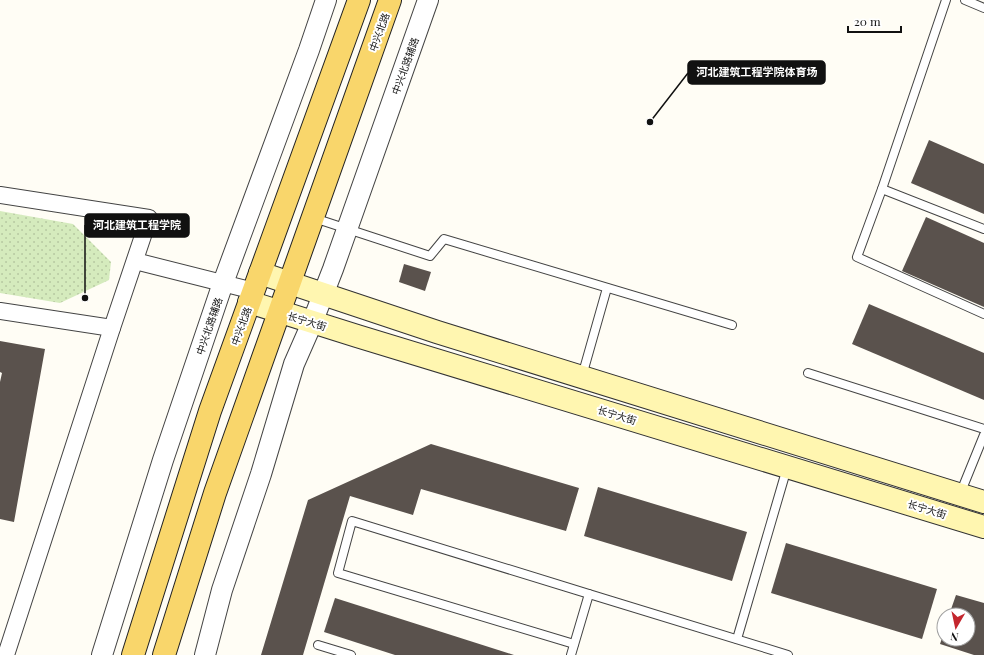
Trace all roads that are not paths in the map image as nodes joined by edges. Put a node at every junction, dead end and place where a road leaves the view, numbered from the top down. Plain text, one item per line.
1 (326, 0) edge
2 (359, 0) edge
3 (390, 0) edge
4 (428, 0) edge
5 (946, 0) edge
6 (965, 0) edge
7 (984, 8) edge
8 (882, 189) junction
9 (0, 195) edge
10 (313, 218) junction
11 (347, 229) junction
12 (984, 229) edge
13 (134, 261) junction
14 (223, 283) junction
15 (290, 284) junction
16 (607, 288) junction
17 (254, 289) junction
18 (323, 295) junction
19 (0, 311) edge
20 (279, 312) junction
21 (984, 314) edge
22 (312, 323) junction
23 (732, 325) dead end
24 (112, 328) junction
25 (808, 373) dead end
26 (582, 377) junction
27 (984, 429) edge
28 (984, 435) edge
29 (788, 467) junction
30 (960, 495) junction
31 (984, 502) edge
32 (984, 527) edge
33 (589, 594) junction
34 (737, 639) junction
35 (574, 644) junction
36 (318, 645) dead end
37 (6, 655) edge
38 (102, 655) edge
39 (132, 655) edge
40 (164, 655) edge
41 (204, 655) edge
42 (351, 655) edge
43 (571, 655) edge
44 (788, 655) edge

1 - 14 street, 中兴北路辅路
2 - 17 main road, 中兴北路
3 - 10 main road, 中兴北路
4 - 11 street, 中兴北路辅路
5 - 8 lane
6 - 7 lane
8 - 12 lane
8 - 21 lane
9 - 13 street
10 - 11 lane
10 - 15 main road, 中兴北路
11 - 16 lane
11 - 18 street, 中兴北路辅路
13 - 14 street
13 - 24 street
14 - 17 street
14 - 38 street, 中兴北路辅路
15 - 17 main road
15 - 18 main road
15 - 20 main road, 中兴北路
16 - 23 lane
16 - 26 lane
17 - 20 main road, 长宁大街
17 - 39 main road, 中兴北路
18 - 22 street, 中兴北路辅路
18 - 26 main road
19 - 24 street
20 - 22 main road, 长宁大街
20 - 40 main road, 中兴北路
22 - 29 main road, 长宁大街
22 - 41 street, 中兴北路辅路
24 - 37 street
25 - 27 lane
26 - 30 main road
28 - 30 lane
29 - 32 main road, 长宁大街
29 - 34 lane
30 - 31 main road
33 - 34 lane
33 - 35 lane
33 - 35 lane
34 - 44 lane
35 - 43 lane
36 - 42 lane

